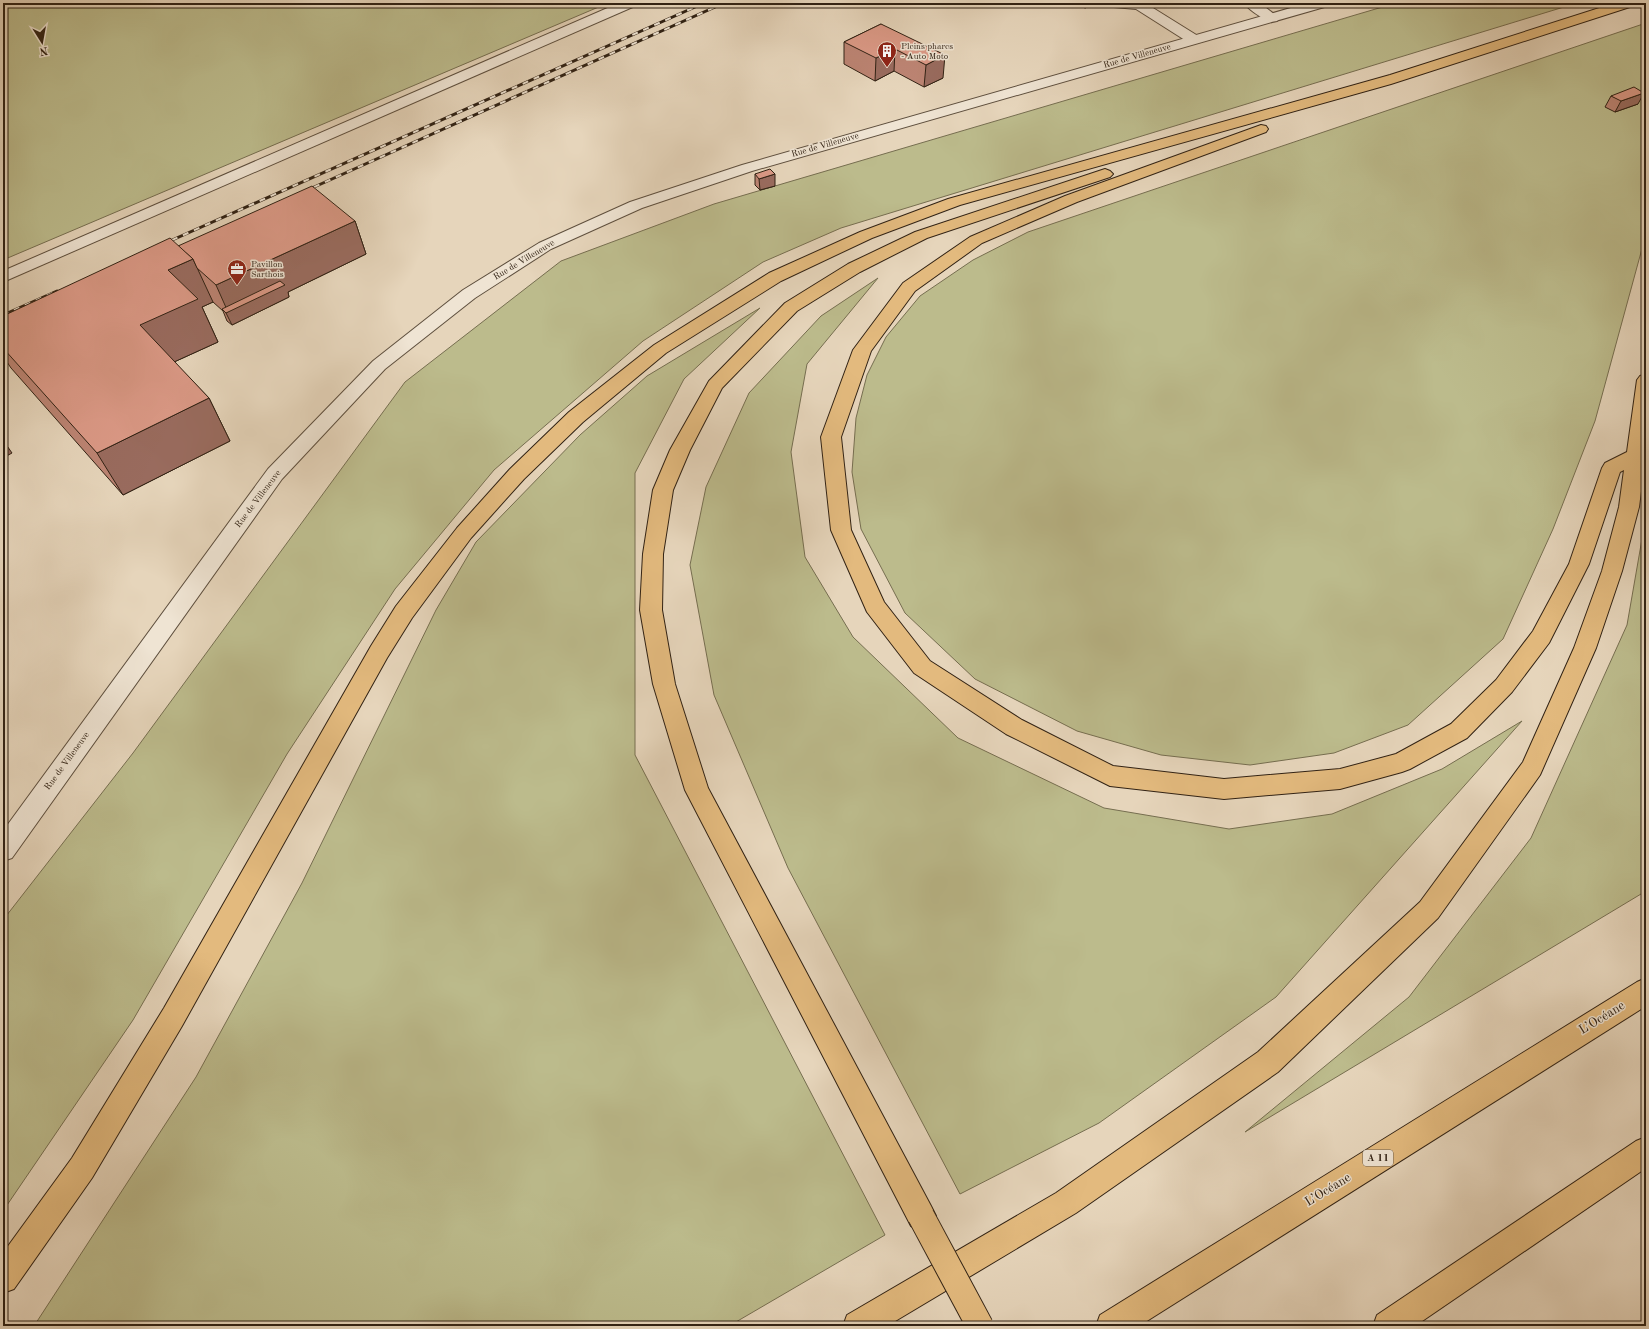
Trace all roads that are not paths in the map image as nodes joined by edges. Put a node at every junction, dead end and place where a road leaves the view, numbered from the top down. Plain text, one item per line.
1 (630, 3) edge
2 (1108, 3) edge
3 (1251, 3) edge
4 (1323, 3) edge
5 (1628, 3) edge
6 (1138, 4) edge
7 (1272, 18) junction
8 (1193, 39) junction
9 (1399, 77) junction
10 (3, 277) edge
11 (1646, 380) edge
12 (1634, 457) junction
13 (3, 850) edge
14 (1646, 991) edge
15 (1646, 1151) edge
16 (3, 1278) edge
17 (858, 1326) edge
18 (980, 1326) edge
19 (1111, 1326) edge
20 (1388, 1326) edge

1 - 10 street
2 - 6 street
3 - 7 street
4 - 7 street, Rue de Villeneuve
5 - 9 highway
6 - 8 street
7 - 8 street, Rue de Villeneuve
8 - 13 street, Rue de Villeneuve
9 - 12 highway
9 - 16 highway
9 - 18 highway, bridge
11 - 12 highway
12 - 17 highway
14 - 19 highway, L’Océane / A 11
15 - 20 highway

